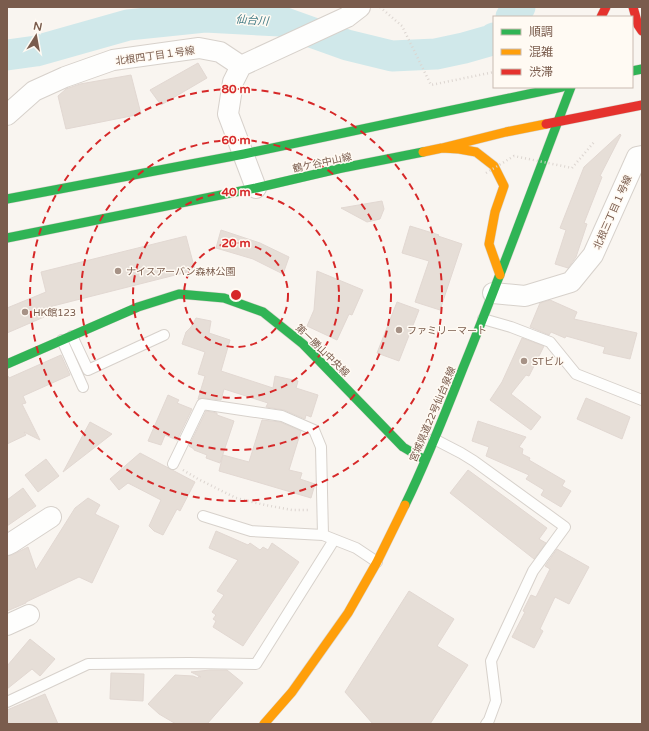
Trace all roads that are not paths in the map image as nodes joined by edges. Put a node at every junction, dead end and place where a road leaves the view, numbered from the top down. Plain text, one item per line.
1 (606, 7) edge
2 (633, 7) edge
3 (357, 10) edge
4 (602, 16) edge
5 (642, 31) edge
6 (241, 66) junction
7 (557, 88) edge
8 (571, 88) edge
9 (642, 105) edge
10 (7, 115) edge
11 (556, 123) junction
12 (442, 148) junction
13 (244, 154) junction
14 (642, 156) edge
15 (256, 188) junction
16 (7, 199) edge
17 (7, 238) edge
18 (496, 284) junction
19 (483, 319) junction
20 (164, 335) dead end
21 (72, 336) junction
22 (62, 340) junction
23 (7, 364) edge
24 (83, 387) dead end
25 (642, 400) edge
26 (434, 439) junction
27 (425, 460) junction
28 (173, 464) road end
29 (203, 516) dead end
30 (51, 517) dead end
31 (323, 534) junction
32 (334, 540) junction
33 (7, 545) edge
34 (377, 562) junction
35 (28, 615) dead end
36 (7, 626) edge
37 (7, 702) edge
38 (264, 724) edge
39 (486, 724) edge

1 - 4 street
2 - 5 street
3 - 6 street
6 - 10 street, 北根四丁目１号線
6 - 13 street
7 - 13 street
8 - 11 street, 宮城県道22号仙台泉線
9 - 11 street, 鶴ケ谷中山線
11 - 12 street, 鶴ケ谷中山線
11 - 18 street, 宮城県道22号仙台泉線
12 - 15 street, 鶴ケ谷中山線
12 - 18 street
13 - 15 street
13 - 16 street
14 - 18 street, 北根三丁目１号線
15 - 17 street, 鶴ケ谷中山線
18 - 19 street, 宮城県道22号仙台泉線
19 - 25 lane
19 - 26 street, 宮城県道22号仙台泉線
20 - 21 lane
21 - 22 street, 第一勝山中央線
21 - 27 street, 第一勝山中央線
22 - 23 street, 第一勝山中央線
22 - 24 lane
26 - 27 street, 宮城県道22号仙台泉線
26 - 39 lane
27 - 34 street, 宮城県道22号仙台泉線
28 - 31 lane
29 - 31 lane
30 - 33 street
31 - 32 lane
32 - 34 lane
32 - 37 lane
34 - 38 street, 宮城県道22号仙台泉線
35 - 36 street

